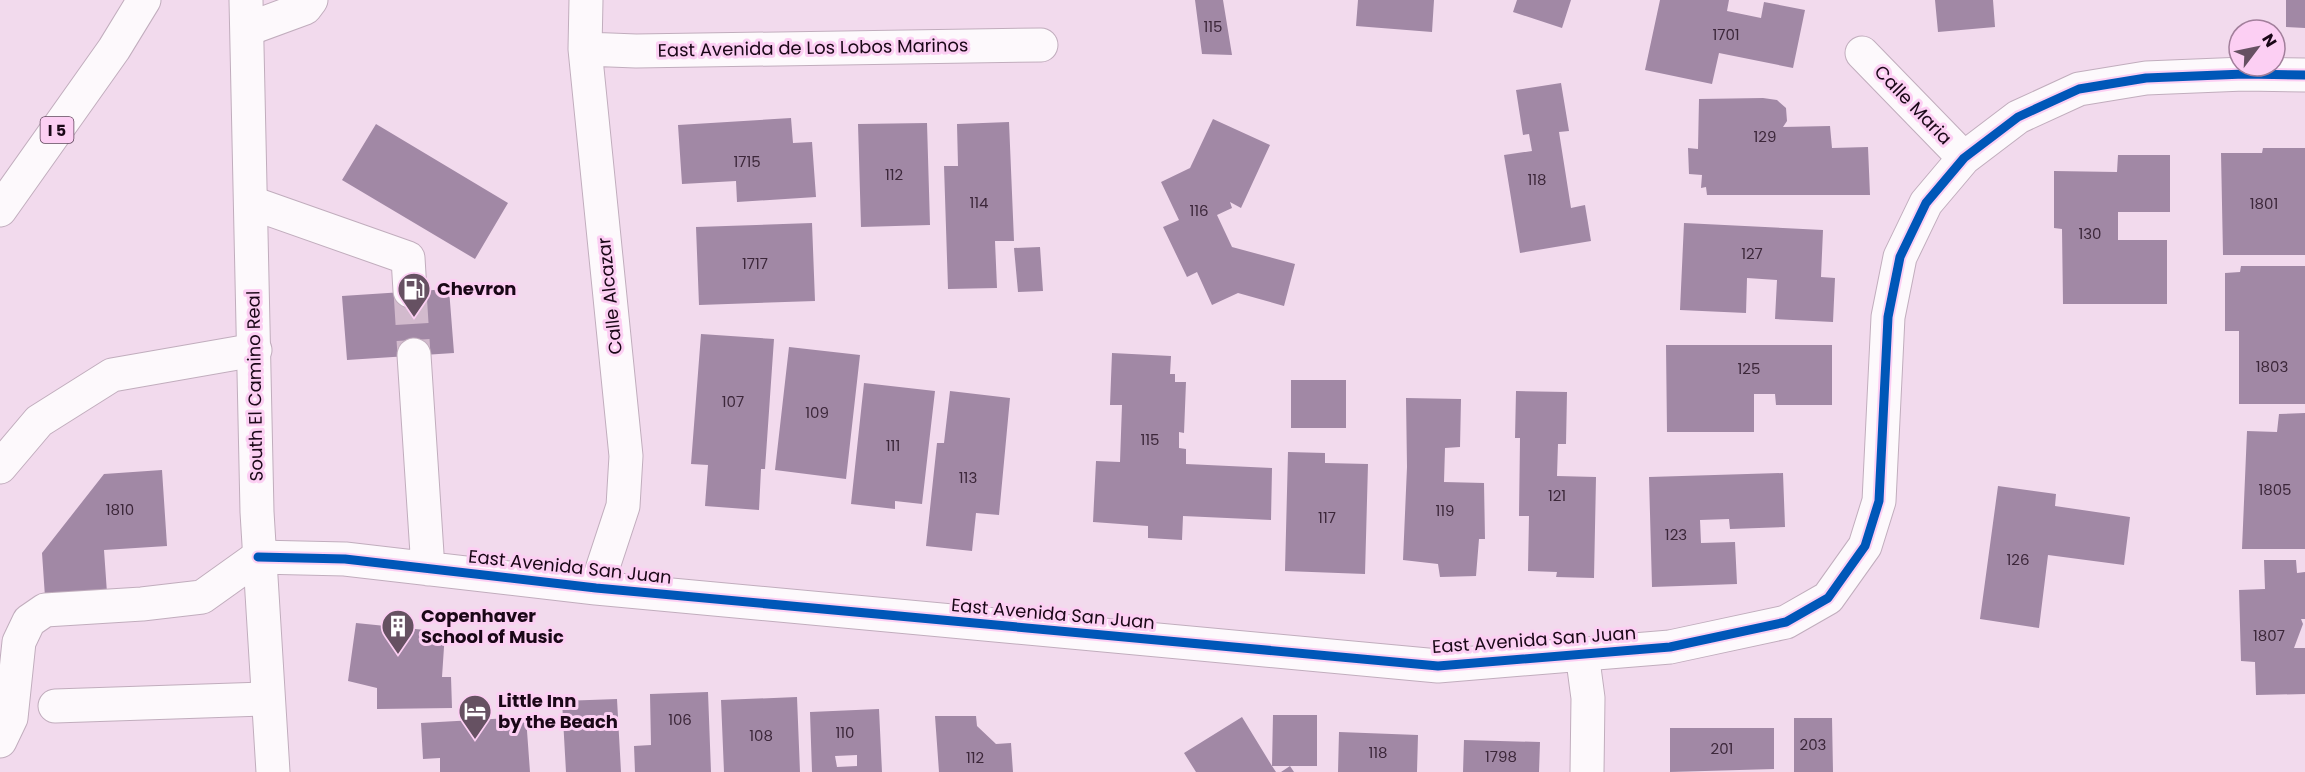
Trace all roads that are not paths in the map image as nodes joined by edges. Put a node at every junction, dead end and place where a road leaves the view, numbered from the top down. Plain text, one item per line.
1 (144, 0) edge
2 (311, 0) edge
3 (585, 0) edge
4 (247, 15) edge
5 (1041, 45) dead end
6 (585, 49) junction
7 (1862, 53) dead end
8 (2305, 75) edge
9 (1964, 158) junction
10 (252, 203) junction
11 (0, 210) edge
12 (410, 291) tunnel mouth
13 (255, 350) junction
14 (414, 355) tunnel mouth
15 (0, 467) edge
16 (258, 557) junction
17 (428, 569) junction
18 (596, 588) junction
19 (1582, 653) junction
20 (267, 699) junction
21 (55, 706) dead end
22 (0, 741) edge
23 (273, 772) edge
24 (1587, 772) edge

1 - 11 main road, I 5
2 - 4 main road
3 - 6 main road, Calle Alcazar
4 - 10 main road, South El Camino Real
5 - 6 main road, East Avenida de Los Lobos Marinos
6 - 18 main road, Calle Alcazar
7 - 9 main road, Calle Maria
8 - 9 main road, East Avenida San Juan
9 - 19 main road, East Avenida San Juan
10 - 12 main road
10 - 13 main road, South El Camino Real
13 - 15 main road
13 - 16 main road, South El Camino Real
14 - 17 main road
16 - 17 main road, East Avenida San Juan
16 - 20 main road, South El Camino Real
16 - 22 main road
17 - 18 main road, East Avenida San Juan
18 - 19 main road, East Avenida San Juan
19 - 24 main road
20 - 21 main road
20 - 23 main road, South El Camino Real

